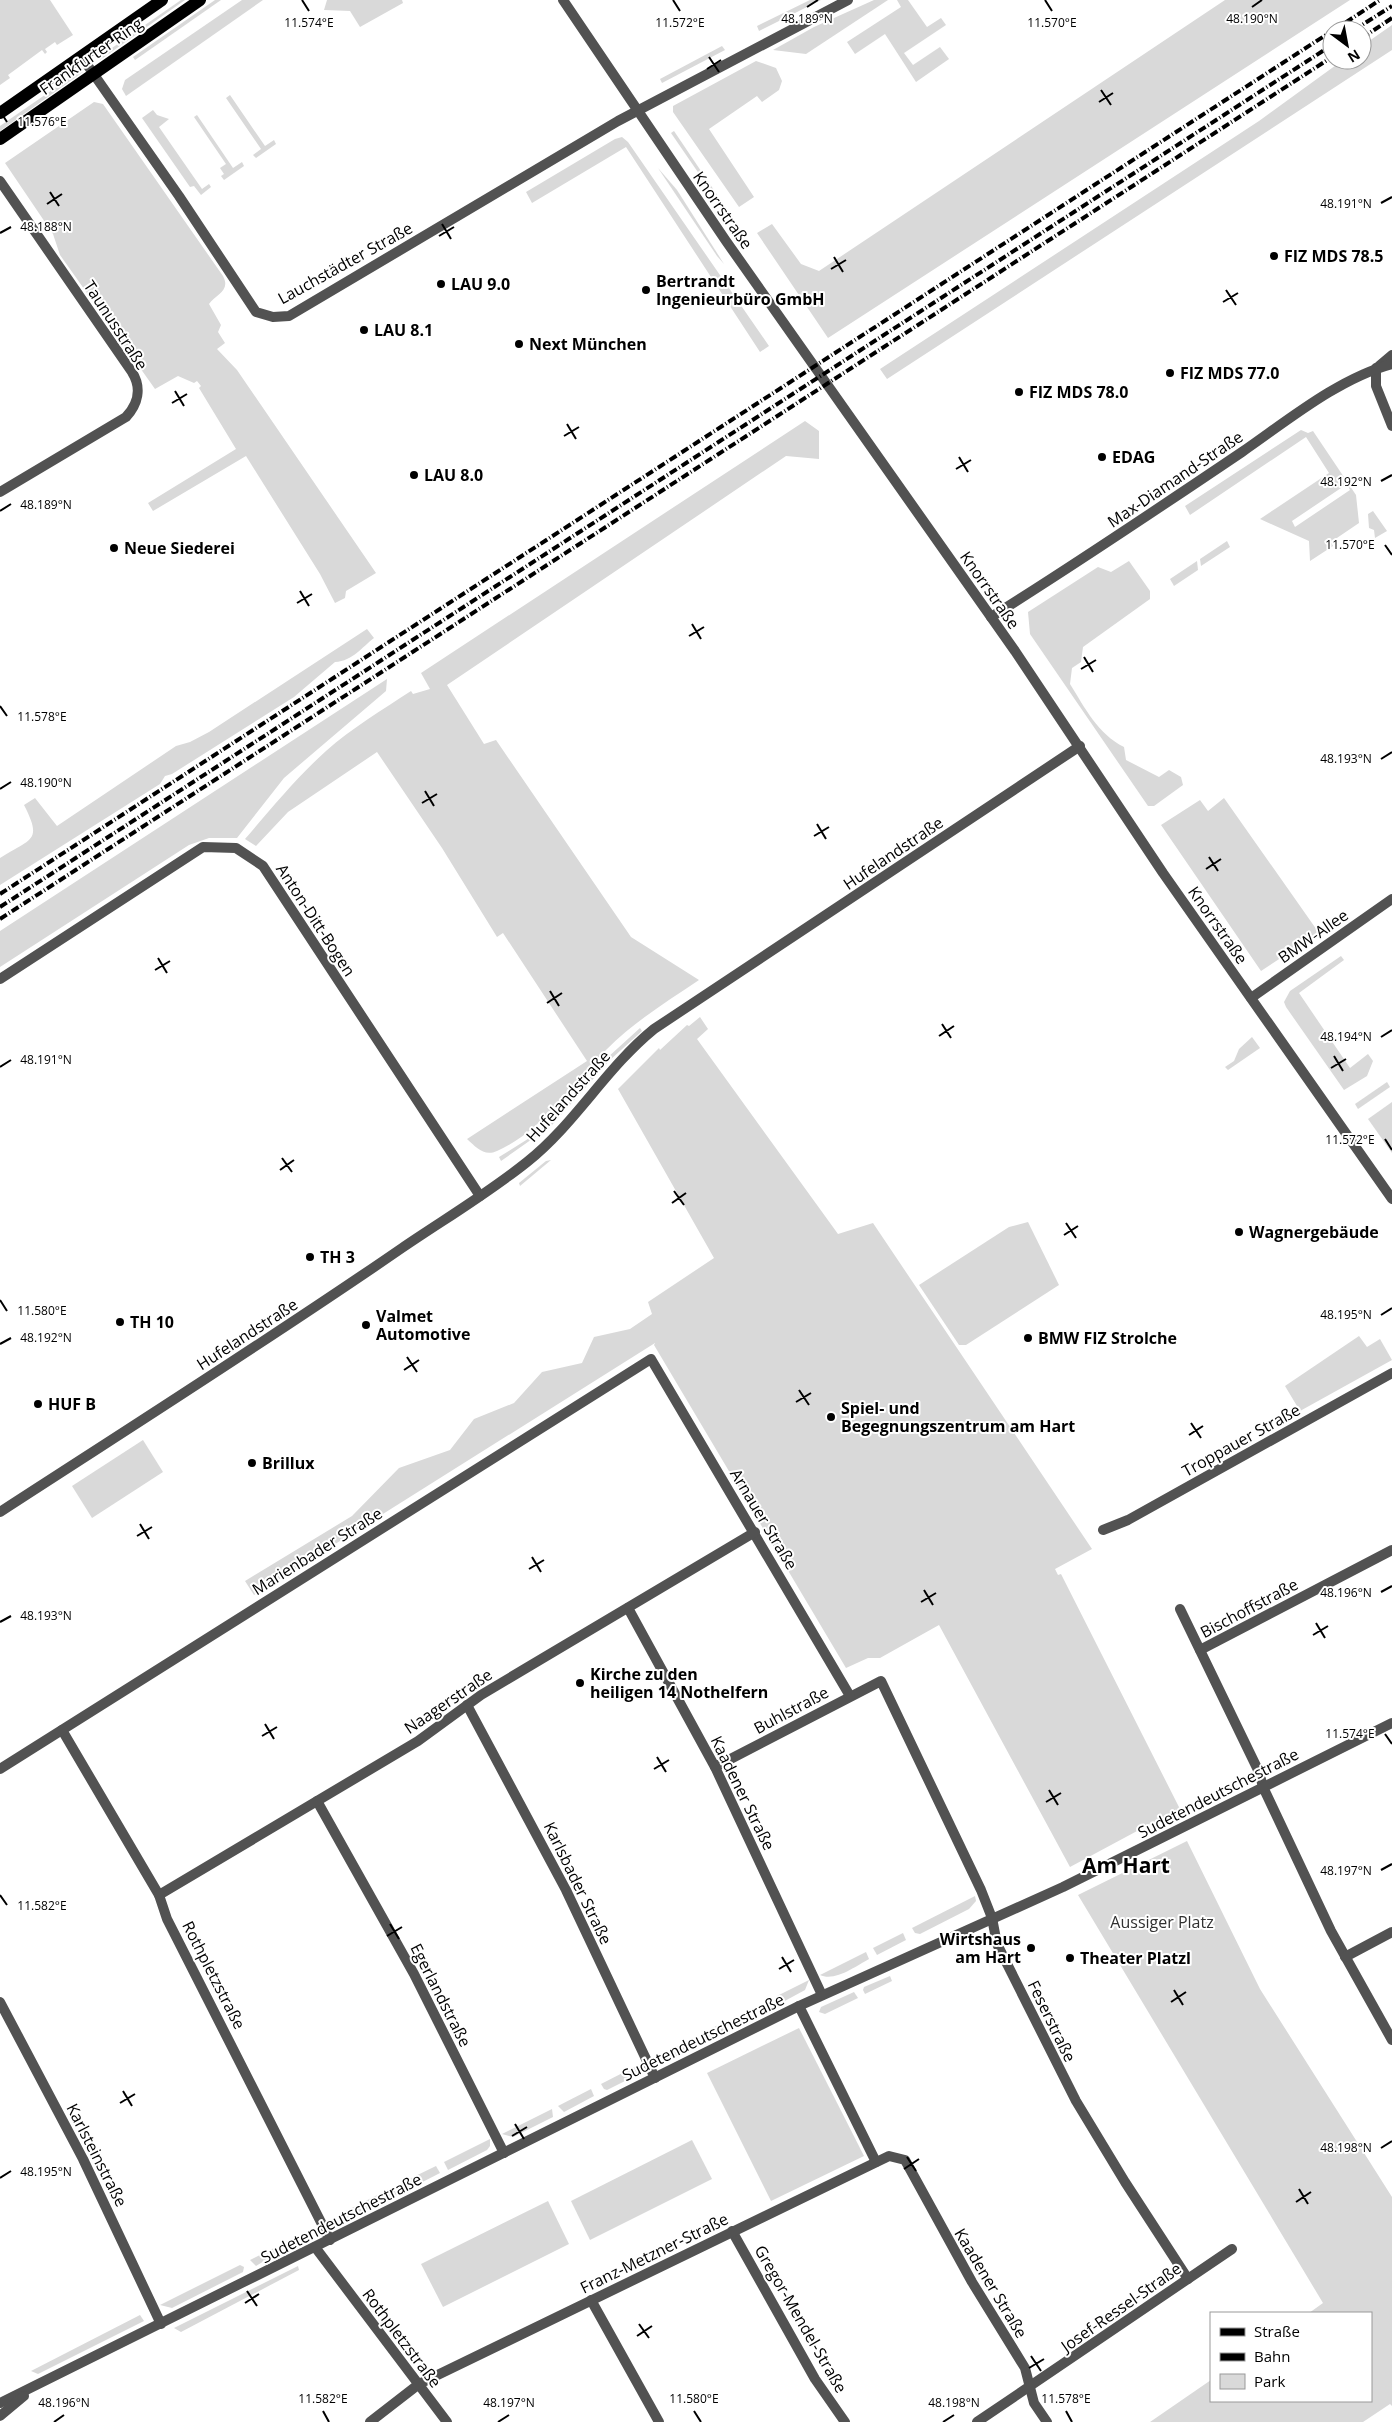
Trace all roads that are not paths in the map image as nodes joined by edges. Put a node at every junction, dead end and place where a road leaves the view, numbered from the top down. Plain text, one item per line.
1 (162, 0) edge
2 (200, 0) edge
3 (563, 0) edge
4 (848, 0) edge
5 (81, 56) junction
6 (93, 74) junction
7 (637, 111) junction
8 (0, 113) edge
9 (0, 138) edge
10 (0, 181) edge
11 (1392, 355) edge
12 (1392, 364) edge
13 (1376, 368) junction
14 (1392, 426) edge
15 (0, 492) edge
16 (991, 617) junction
17 (1080, 746) junction
18 (1392, 900) edge
19 (0, 979) edge
20 (1250, 998) junction
21 (480, 1196) junction
22 (1392, 1199) edge
23 (651, 1359) joint
24 (1392, 1373) edge
25 (0, 1512) edge
26 (1103, 1530) dead end
27 (755, 1532) junction
28 (1392, 1550) edge
29 (628, 1608) junction
30 (1180, 1609) dead end
31 (1200, 1650) junction
32 (881, 1681) joint
33 (850, 1696) junction
34 (467, 1705) junction
35 (1392, 1723) edge
36 (62, 1730) junction
37 (715, 1767) junction
38 (0, 1769) edge
39 (1263, 1787) junction
40 (317, 1801) junction
41 (159, 1895) junction
42 (992, 1918) junction
43 (1392, 1932) edge
44 (1345, 1957) junction
45 (822, 1995) junction
46 (0, 2002) edge
47 (799, 2006) junction
48 (1392, 2040) edge
49 (655, 2078) junction
50 (504, 2153) junction
51 (905, 2160) joint
52 (876, 2162) junction
53 (732, 2231) junction
54 (330, 2240) junction
55 (316, 2247) junction
56 (1232, 2249) dead end
57 (1188, 2279) junction
58 (591, 2300) junction
59 (161, 2324) junction
60 (419, 2384) junction
61 (1030, 2387) junction
62 (32, 2389) junction
63 (0, 2403) edge
64 (0, 2416) edge
65 (370, 2422) edge
66 (447, 2422) edge
67 (659, 2422) edge
68 (844, 2422) edge
69 (977, 2422) edge
70 (1047, 2422) edge

1 - 5 main road, Frankfurter Ring
2 - 6 main road, Frankfurter Ring
3 - 7 street, Knorrstraße
4 - 7 street, Lauchstädter Straße
5 - 6 street, Lauchstädter Straße
5 - 8 main road, Frankfurter Ring
6 - 7 street, Lauchstädter Straße
6 - 9 main road, Frankfurter Ring
7 - 16 street, Knorrstraße
10 - 15 street, Taunusstraße
11 - 13 street, Max-Diamand-Straße
12 - 13 street, Max-Diamand-Straße
13 - 14 street
13 - 16 street, Max-Diamand-Straße
16 - 17 street, Knorrstraße
17 - 20 street, Knorrstraße
17 - 21 street, Hufelandstraße
18 - 20 street, BMW-Allee
19 - 21 street, Anton-Ditt-Bogen
20 - 22 street, Knorrstraße
21 - 25 street, Hufelandstraße
23 - 27 street, Arnauer Straße
23 - 36 street, Marienbader Straße
24 - 26 street, Troppauer Straße
27 - 29 street, Naagerstraße
27 - 33 street, Arnauer Straße
28 - 31 street, Bischoffstraße
29 - 34 street, Naagerstraße
29 - 37 street, Kaadener Straße
30 - 31 street
31 - 39 street
32 - 33 street, Buhlstraße
32 - 42 street, Feserstraße
33 - 37 street, Buhlstraße
34 - 40 street, Naagerstraße
34 - 49 street, Karlsbader Straße
35 - 39 street, Sudetendeutschestraße
36 - 38 street, Marienbader Straße
36 - 41 street, Rothpletzstraße
37 - 45 street, Kaadener Straße
39 - 42 street, Sudetendeutschestraße
39 - 44 street
40 - 41 street, Naagerstraße
40 - 50 street, Egerlandstraße
41 - 54 street, Rothpletzstraße
42 - 45 street, Sudetendeutschestraße
42 - 57 street, Feserstraße
43 - 44 street
44 - 48 street
45 - 47 street, Sudetendeutschestraße
46 - 59 street, Karlsteinstraße
47 - 49 street, Sudetendeutschestraße
47 - 52 street
49 - 50 street, Sudetendeutschestraße
50 - 54 street, Sudetendeutschestraße
51 - 52 street, Franz-Metzner-Straße
51 - 61 street, Kaadener Straße
52 - 53 street, Franz-Metzner-Straße
53 - 58 street, Franz-Metzner-Straße
53 - 68 street, Gregor-Mendel-Straße
54 - 55 street, Sudetendeutschestraße
55 - 59 street, Sudetendeutschestraße
55 - 60 street, Rothpletzstraße
56 - 57 street, Josef-Ressel-Straße
57 - 61 street, Josef-Ressel-Straße
58 - 60 street, Franz-Metzner-Straße
58 - 67 street
59 - 62 street, Sudetendeutschestraße
60 - 65 street, Franz-Metzner-Straße
60 - 66 street, Rothpletzstraße
61 - 69 street, Josef-Ressel-Straße
61 - 70 street, Kaadener Straße
62 - 63 street, Sudetendeutschestraße
62 - 64 street, Sudetendeutschestraße

